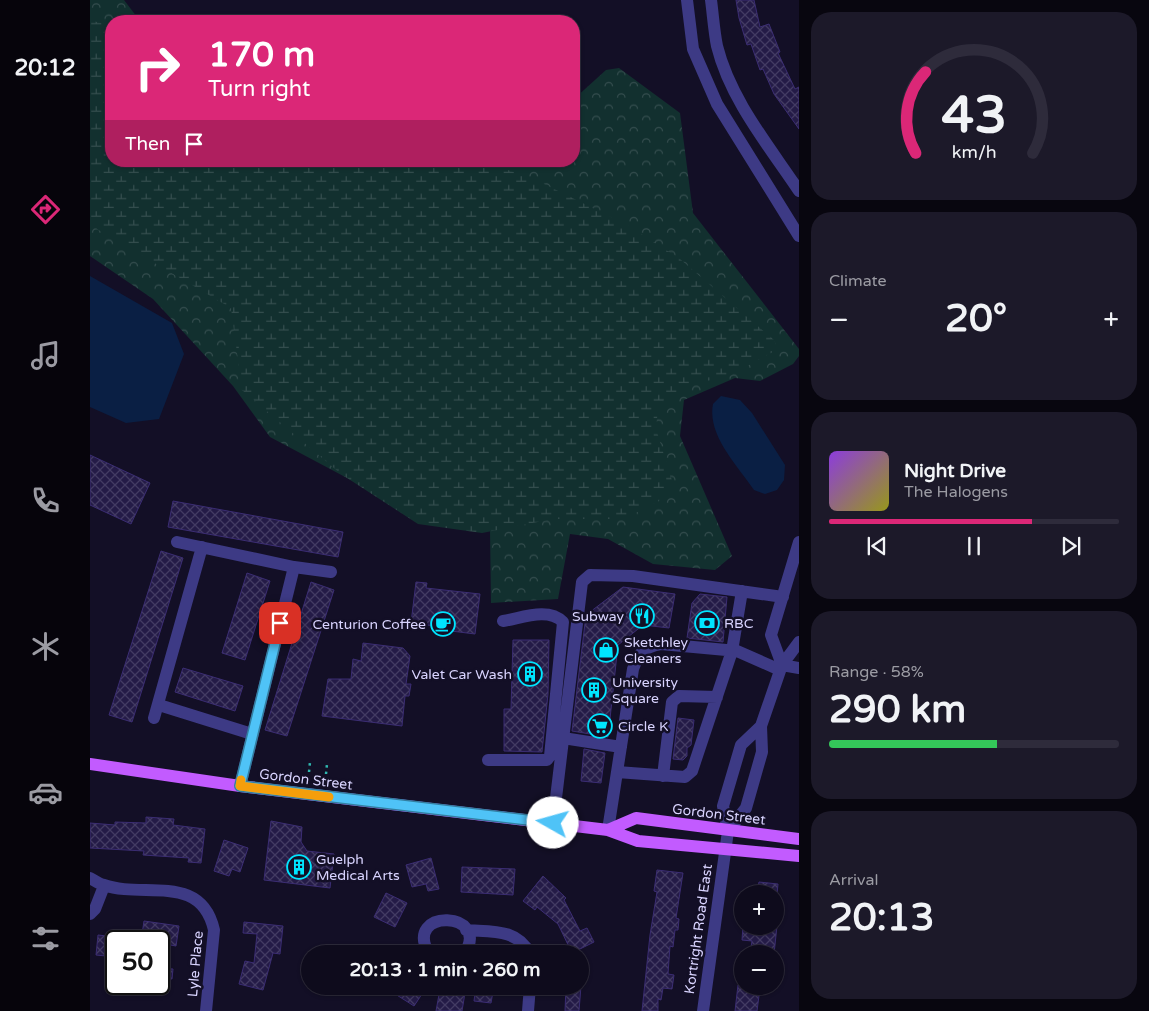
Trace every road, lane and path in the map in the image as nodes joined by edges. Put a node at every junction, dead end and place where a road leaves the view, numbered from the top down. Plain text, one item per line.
1 (687, 0) edge
2 (710, 0) edge
3 (799, 190) edge
4 (799, 236) edge
5 (177, 542) dead end
6 (799, 542) edge
7 (202, 547) junction
8 (294, 568) junction
9 (331, 572) dead end
10 (742, 591) junction
11 (783, 597) junction
12 (504, 621) dead end
13 (799, 642) edge
14 (732, 651) junction
15 (781, 667) junction
16 (799, 668) edge
17 (717, 698) junction
18 (761, 726) junction
19 (252, 734) junction
20 (563, 738) junction
21 (621, 747) junction
22 (488, 760) dead end
23 (310, 762) dead end
24 (90, 764) edge
25 (327, 764) dead end
26 (309, 772) dead end
27 (617, 772) junction
28 (326, 774) dead end
29 (663, 776) junction
30 (240, 786) junction
31 (553, 823) junction
32 (608, 830) junction
33 (728, 831) junction
34 (799, 839) edge
35 (724, 850) junction
36 (799, 856) edge
37 (90, 878) edge
38 (104, 886) junction
39 (90, 914) edge
40 (466, 930) junction
41 (427, 945) edge
42 (468, 945) edge
43 (524, 945) edge
44 (529, 995) edge
45 (206, 1011) edge
46 (528, 1011) edge
47 (703, 1011) edge

1 - 4 street
2 - 3 street
5 - 7 street
6 - 11 street
7 - 8 street
7 - 19 street
8 - 9 street
8 - 19 street
10 - 11 street
10 - 14 street
10 - 20 street
11 - 15 street
12 - 22 street
13 - 15 street
14 - 15 street
14 - 17 street
14 - 21 street
15 - 16 street
15 - 18 street
17 - 29 street
17 - 29 street
18 - 33 street
18 - 33 street
19 - 30 street
20 - 21 street
20 - 31 street
21 - 27 street
23 - 26 path
24 - 30 main road, Gordon Street
25 - 28 path
27 - 29 street
27 - 32 street
30 - 31 main road, Gordon Street
31 - 32 main road, Gordon Street
32 - 33 main road, Gordon Street
32 - 35 main road, Gordon Street
33 - 34 main road, Gordon Street
33 - 35 street, Kortright Road East
35 - 36 main road, Gordon Street
35 - 47 street, Kortright Road East
37 - 38 street, Lyle Place
38 - 39 street
38 - 45 street, Lyle Place
40 - 41 street
40 - 42 street
40 - 43 street
44 - 46 street

